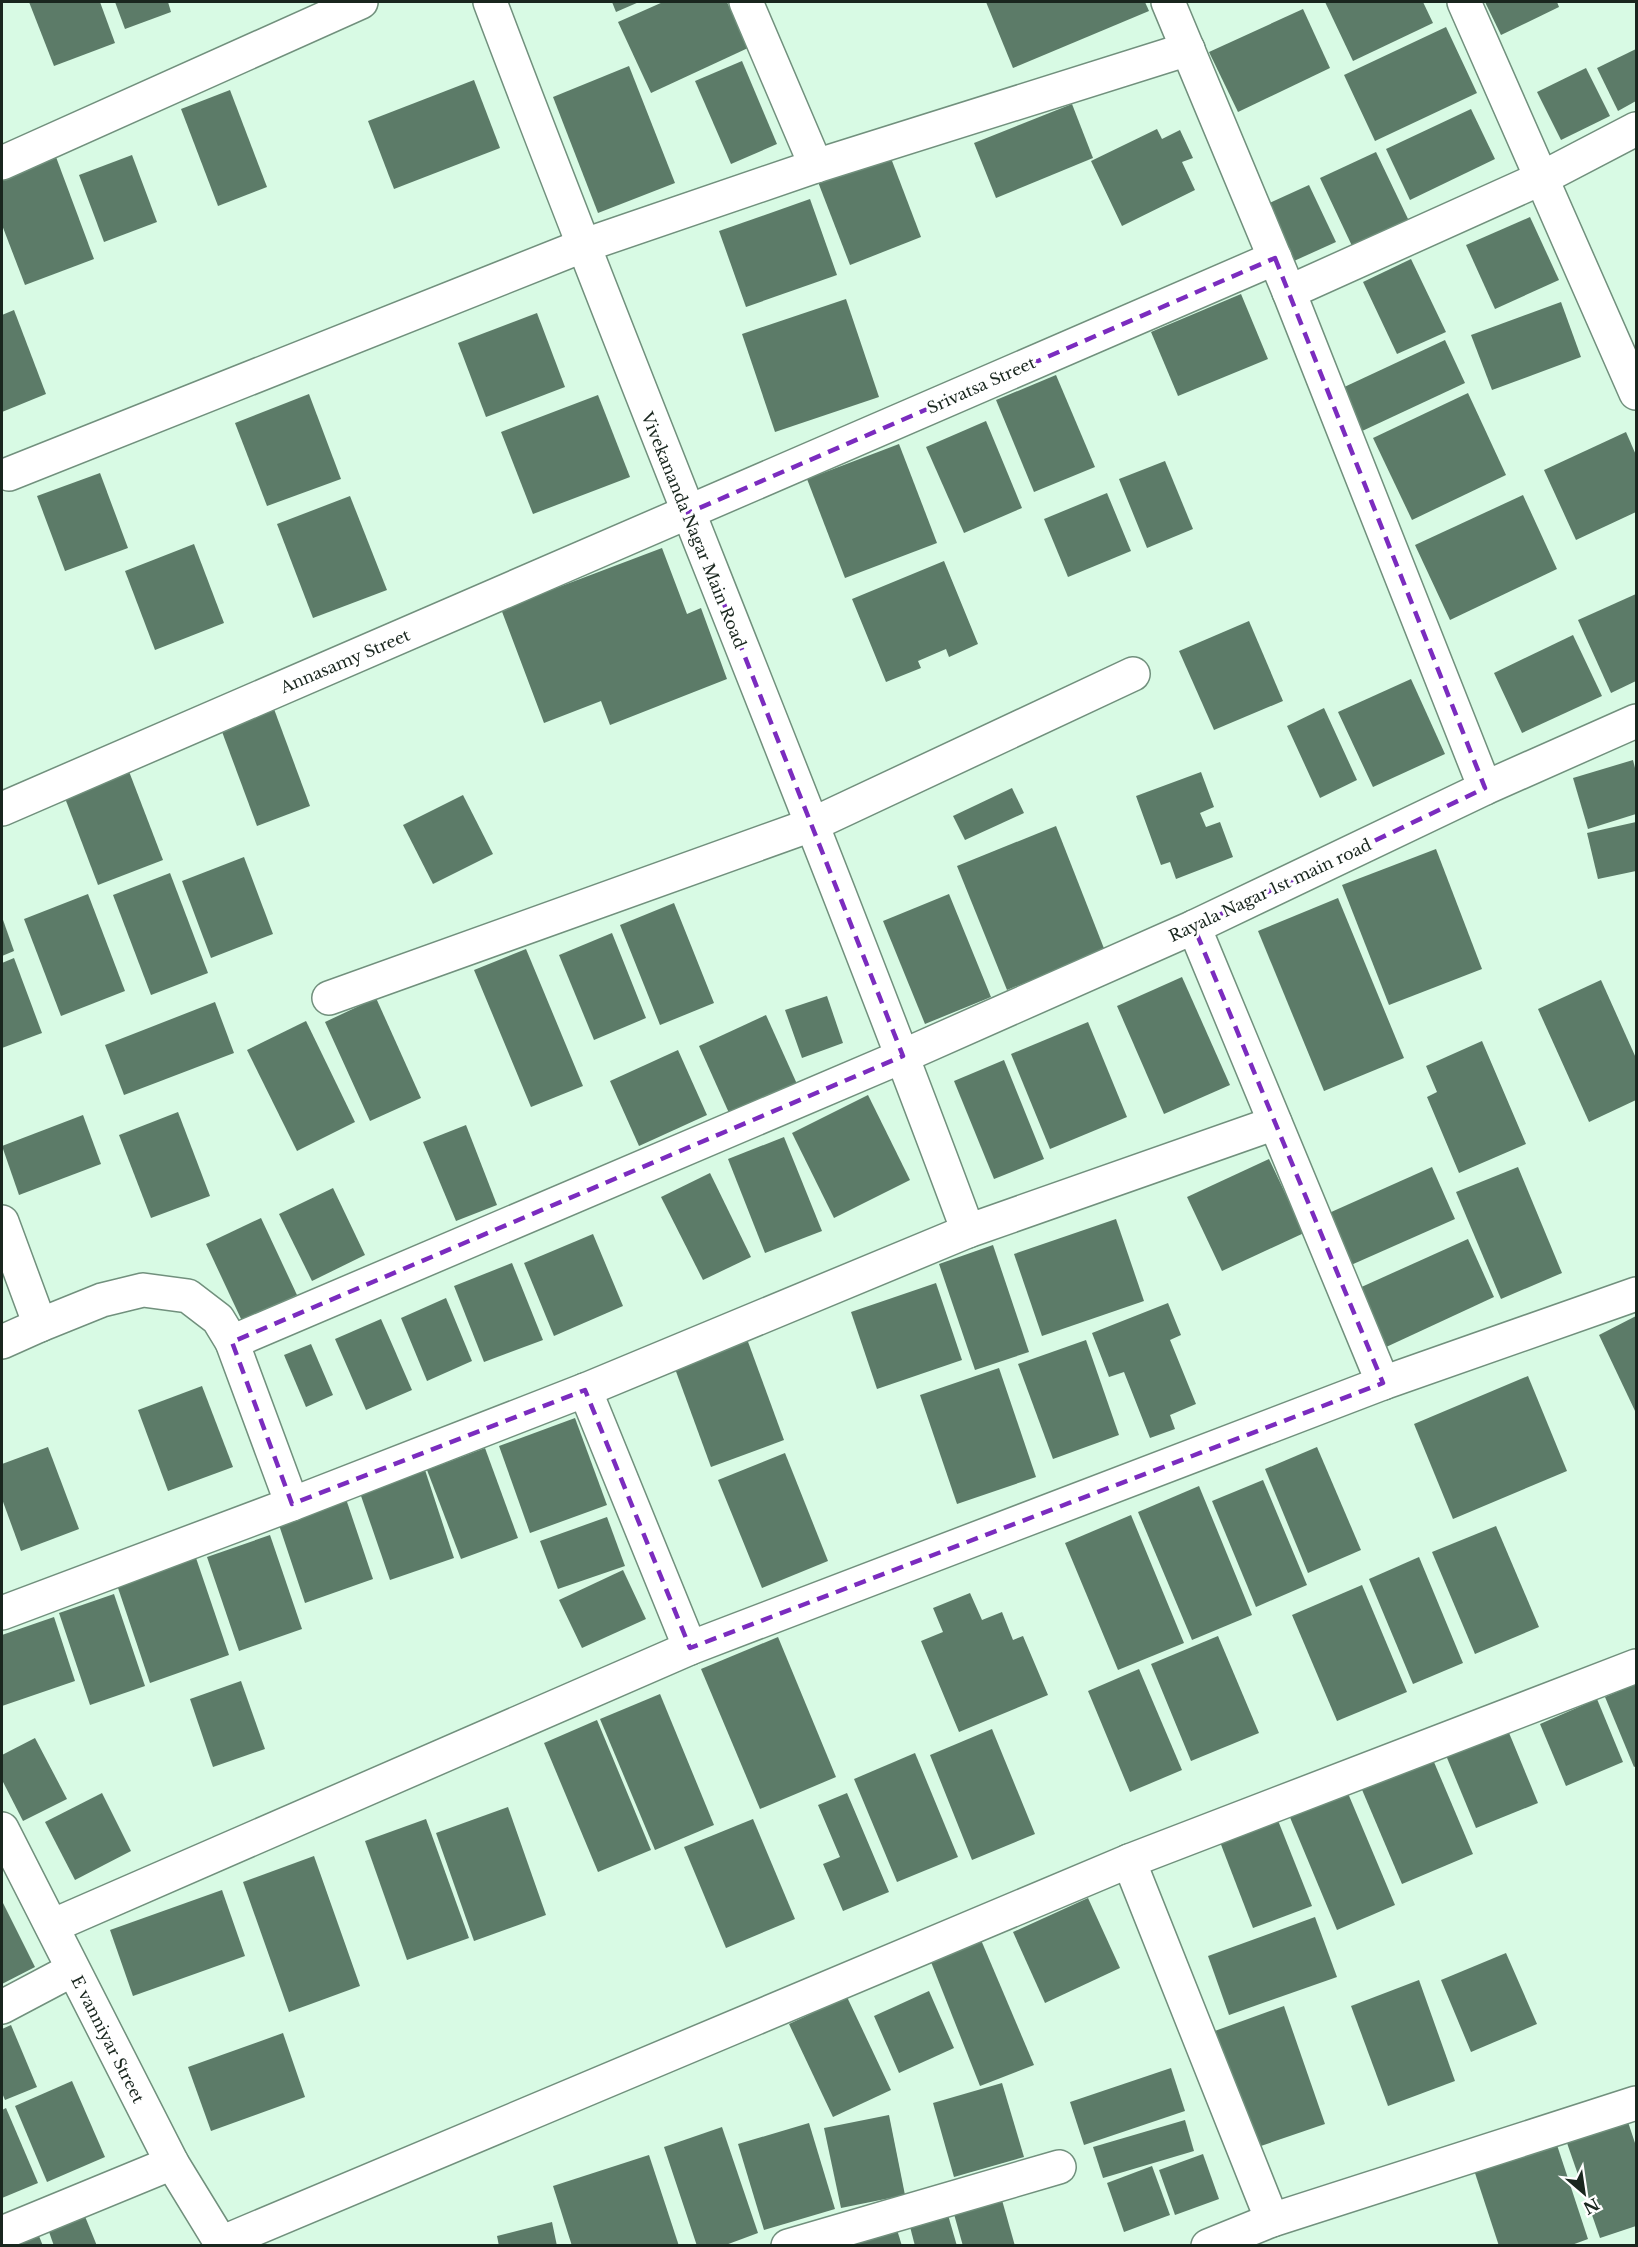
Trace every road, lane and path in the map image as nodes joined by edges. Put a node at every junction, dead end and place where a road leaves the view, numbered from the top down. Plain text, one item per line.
1 (361, 2) edge
2 (490, 2) edge
3 (746, 2) edge
4 (1168, 2) edge
5 (1464, 2) edge
6 (1188, 49) junction
7 (1636, 129) edge
8 (2, 163) edge
9 (816, 166) junction
10 (1542, 178) junction
11 (582, 246) junction
12 (1275, 258) junction
13 (1289, 292) junction
14 (1636, 393) edge
15 (9, 474) dead end
16 (688, 513) junction
17 (1133, 674) dead end
18 (1636, 722) edge
19 (1485, 788) junction
20 (2, 808) edge
21 (811, 825) junction
22 (1194, 927) junction
23 (329, 998) dead end
24 (903, 1056) junction
25 (1275, 1123) junction
26 (2, 1222) edge
27 (968, 1231) junction
28 (1636, 1294) edge
29 (40, 1325) junction
30 (2, 1342) edge
31 (232, 1342) junction
32 (1383, 1383) junction
33 (585, 1390) junction
34 (292, 1504) junction
35 (2, 1613) edge
36 (690, 1648) junction
37 (1636, 1665) edge
38 (2, 1829) edge
39 (1129, 1861) junction
40 (52, 1926) junction
41 (72, 1970) junction
42 (2, 2007) edge
43 (1636, 2103) edge
44 (172, 2163) junction
45 (1059, 2166) dead end
46 (1272, 2220) junction
47 (2, 2233) edge
48 (221, 2244) edge
49 (788, 2246) edge
50 (1208, 2246) edge

1 - 8 street
2 - 11 street, Vivekananda Nagar Main Road
3 - 9 street
4 - 6 street
5 - 10 street
6 - 9 street
6 - 12 street
7 - 10 street
9 - 11 street
10 - 13 street
10 - 14 street
11 - 15 street
11 - 16 street, Vivekananda Nagar Main Road
12 - 13 street
12 - 16 street, Srivatsa Street
13 - 19 street
16 - 20 street, Annasamy Street
16 - 21 street, Vivekananda Nagar Main Road
17 - 21 street
18 - 19 street, Rayala Nagar 1st main road
19 - 22 street, Rayala Nagar 1st main road
21 - 23 street
21 - 24 street, Vivekananda Nagar Main Road
22 - 24 street, Rayala Nagar 1st main road
22 - 25 street
24 - 27 street, Vivekananda Nagar Main Road
24 - 31 street, Rayala Nagar 1st main road
25 - 27 street
25 - 32 street
26 - 29 street
27 - 33 street
28 - 32 street
29 - 30 street
29 - 31 street
31 - 34 street
32 - 36 street
33 - 34 street
33 - 36 street
34 - 35 street
36 - 40 street
37 - 39 street
38 - 40 street, E vanniyar Street
39 - 46 street
39 - 48 street
40 - 41 street, E vanniyar Street
41 - 42 street
41 - 44 street, E vanniyar Street
43 - 46 street
44 - 47 street
44 - 48 street, E vanniyar Street
45 - 49 street
46 - 50 street

